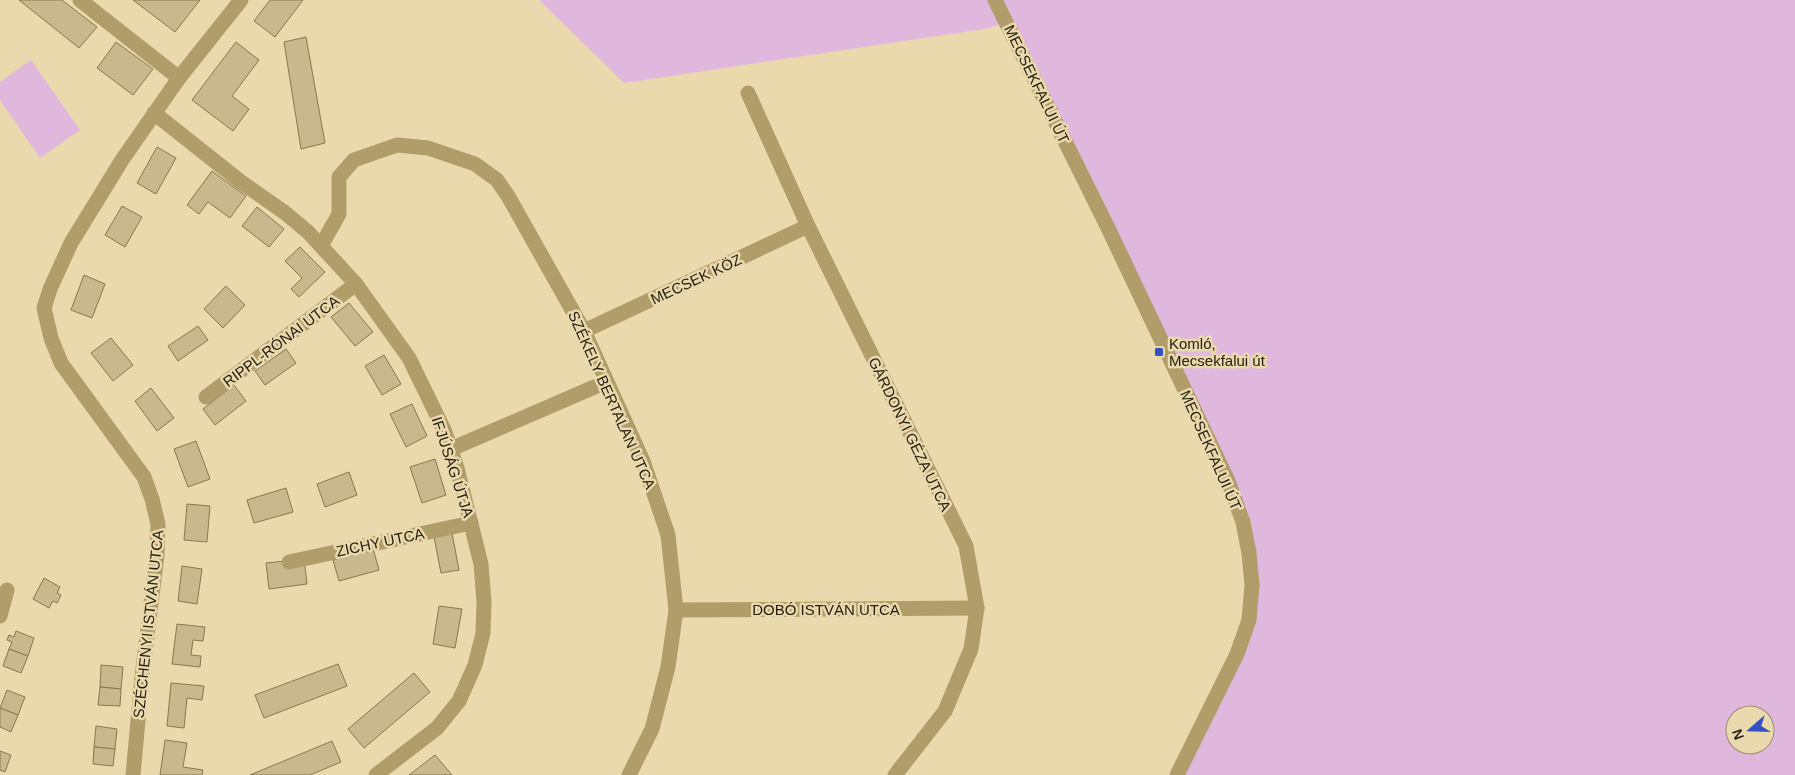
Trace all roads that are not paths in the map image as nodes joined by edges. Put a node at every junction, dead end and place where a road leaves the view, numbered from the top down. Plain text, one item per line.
1 (80, 0) edge
2 (241, 0) edge
3 (995, 0) edge
4 (179, 78) junction
5 (748, 93) dead end
6 (154, 113) junction
7 (808, 226) junction
8 (321, 246) junction
9 (356, 284) junction
10 (584, 331) junction
11 (606, 382) junction
12 (206, 397) dead end
13 (451, 449) junction
14 (471, 523) junction
15 (289, 562) dead end
16 (7, 590) dead end
17 (977, 608) junction
18 (676, 610) junction
19 (0, 616) edge
20 (133, 775) edge
21 (376, 775) edge
22 (630, 775) edge
23 (896, 775) edge
24 (1177, 775) edge

1 - 4 street
2 - 4 street, SZÉCHENYI ISTVÁN UTCA
3 - 24 street, MECSEKFALUI ÚT
4 - 6 street, SZÉCHENYI ISTVÁN UTCA
5 - 7 street, GÁRDONYI GÉZA UTCA
6 - 8 street, IFJÚSÁG ÚTJA
6 - 20 street, SZÉCHENYI ISTVÁN UTCA
7 - 10 street, MECSEK KÖZ
7 - 17 street, GÁRDONYI GÉZA UTCA
8 - 9 street, IFJÚSÁG ÚTJA
8 - 10 street, SZÉKELY BERTALAN UTCA
9 - 12 street, RIPPL-RÓNAI UTCA
9 - 13 street, IFJÚSÁG ÚTJA
10 - 11 street, SZÉKELY BERTALAN UTCA
11 - 13 street
11 - 18 street, SZÉKELY BERTALAN UTCA
13 - 14 street, IFJÚSÁG ÚTJA
14 - 15 street, ZICHY UTCA
14 - 21 street, IFJÚSÁG ÚTJA
16 - 19 street
17 - 18 street, DOBÓ ISTVÁN UTCA
17 - 23 street, GÁRDONYI GÉZA UTCA
18 - 22 street, SZÉKELY BERTALAN UTCA

